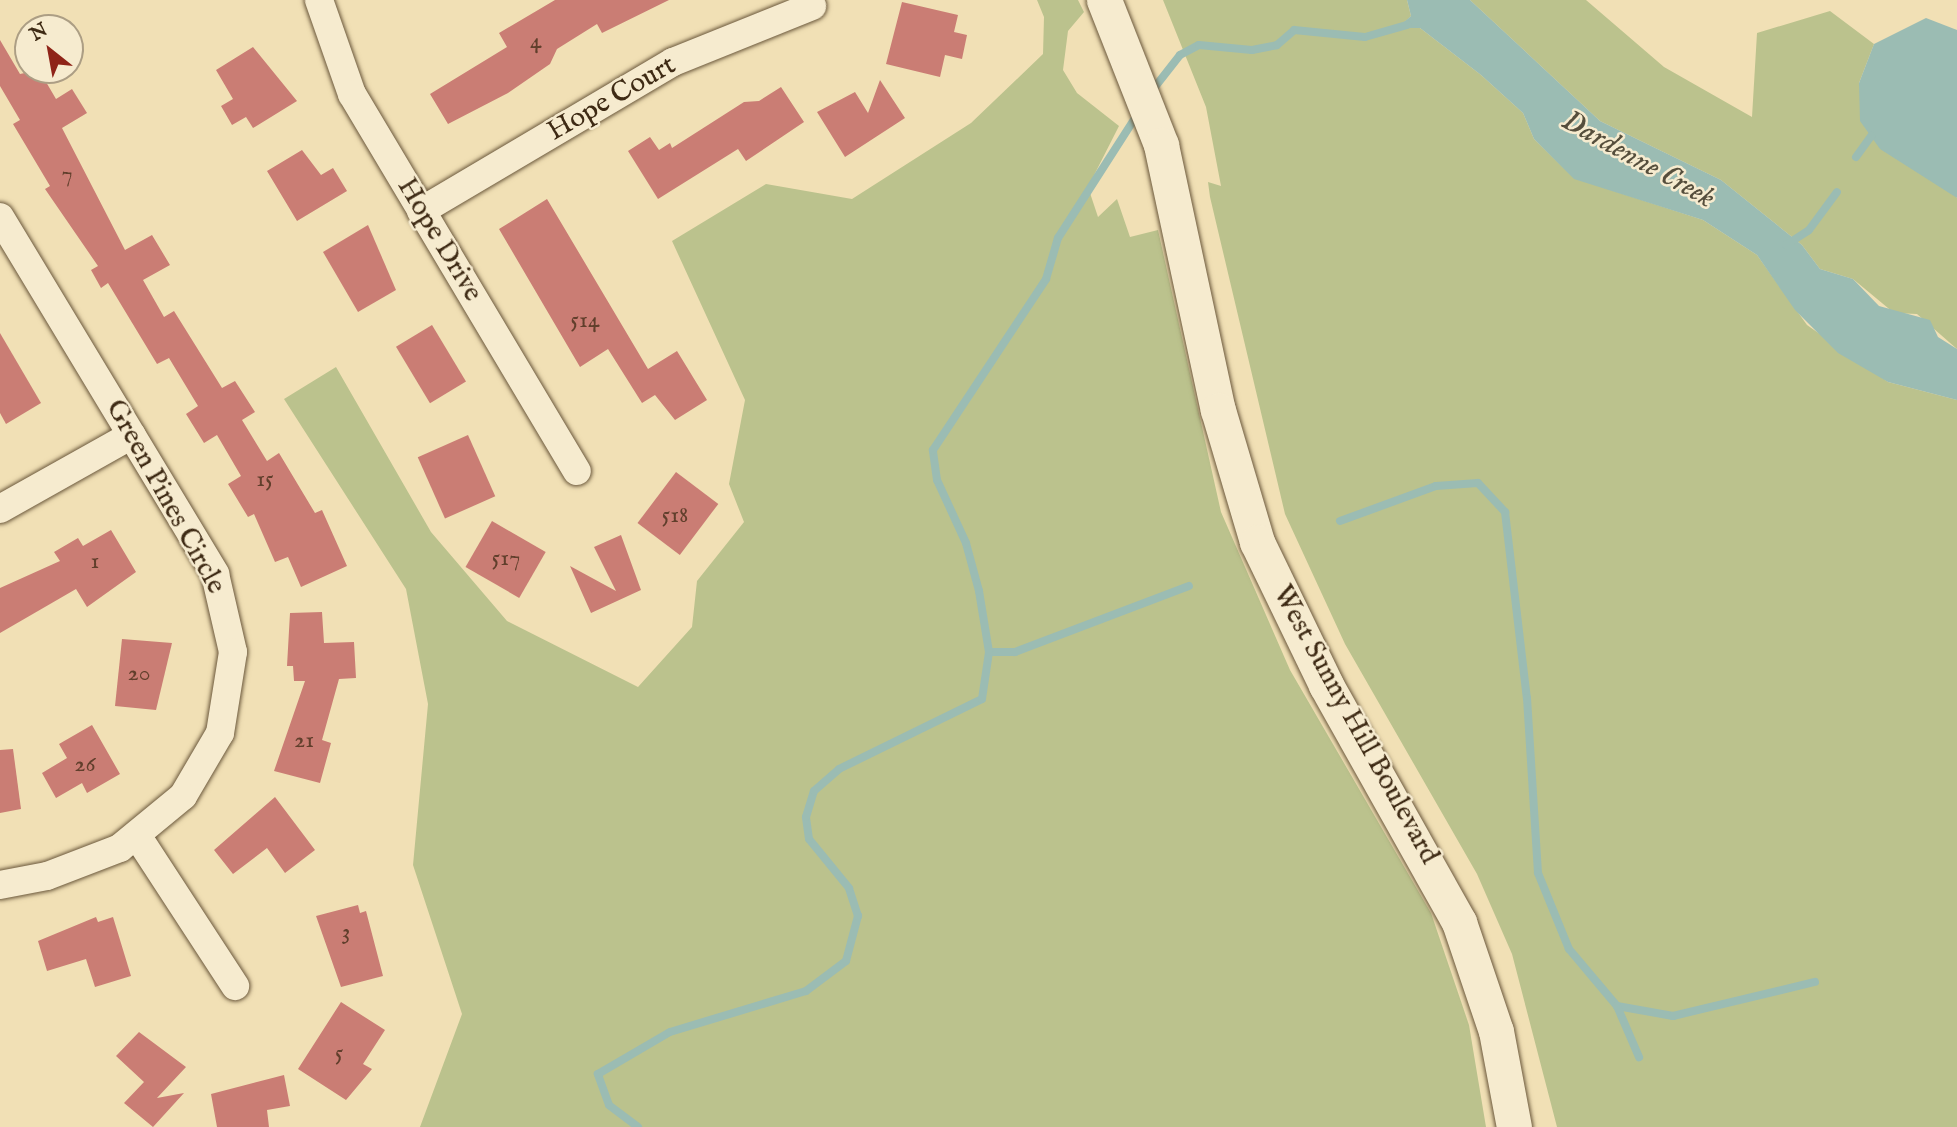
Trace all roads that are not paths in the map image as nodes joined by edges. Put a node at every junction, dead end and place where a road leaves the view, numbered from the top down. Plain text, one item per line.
1 (319, 0) edge
2 (1106, 3) edge
3 (811, 6) dead end
4 (421, 211) junction
5 (0, 217) edge
6 (132, 435) junction
7 (577, 471) dead end
8 (0, 509) edge
9 (138, 836) junction
10 (0, 884) edge
11 (235, 986) dead end
12 (1514, 1127) edge

1 - 4 street, Hope Drive
2 - 12 street, West Sunny Hill Boulevard
3 - 4 street, Hope Court
4 - 7 street, Hope Drive
5 - 6 street, Green Pines Circle
6 - 8 street
6 - 9 street, Green Pines Circle
9 - 10 street, Green Pines Circle
9 - 11 street

